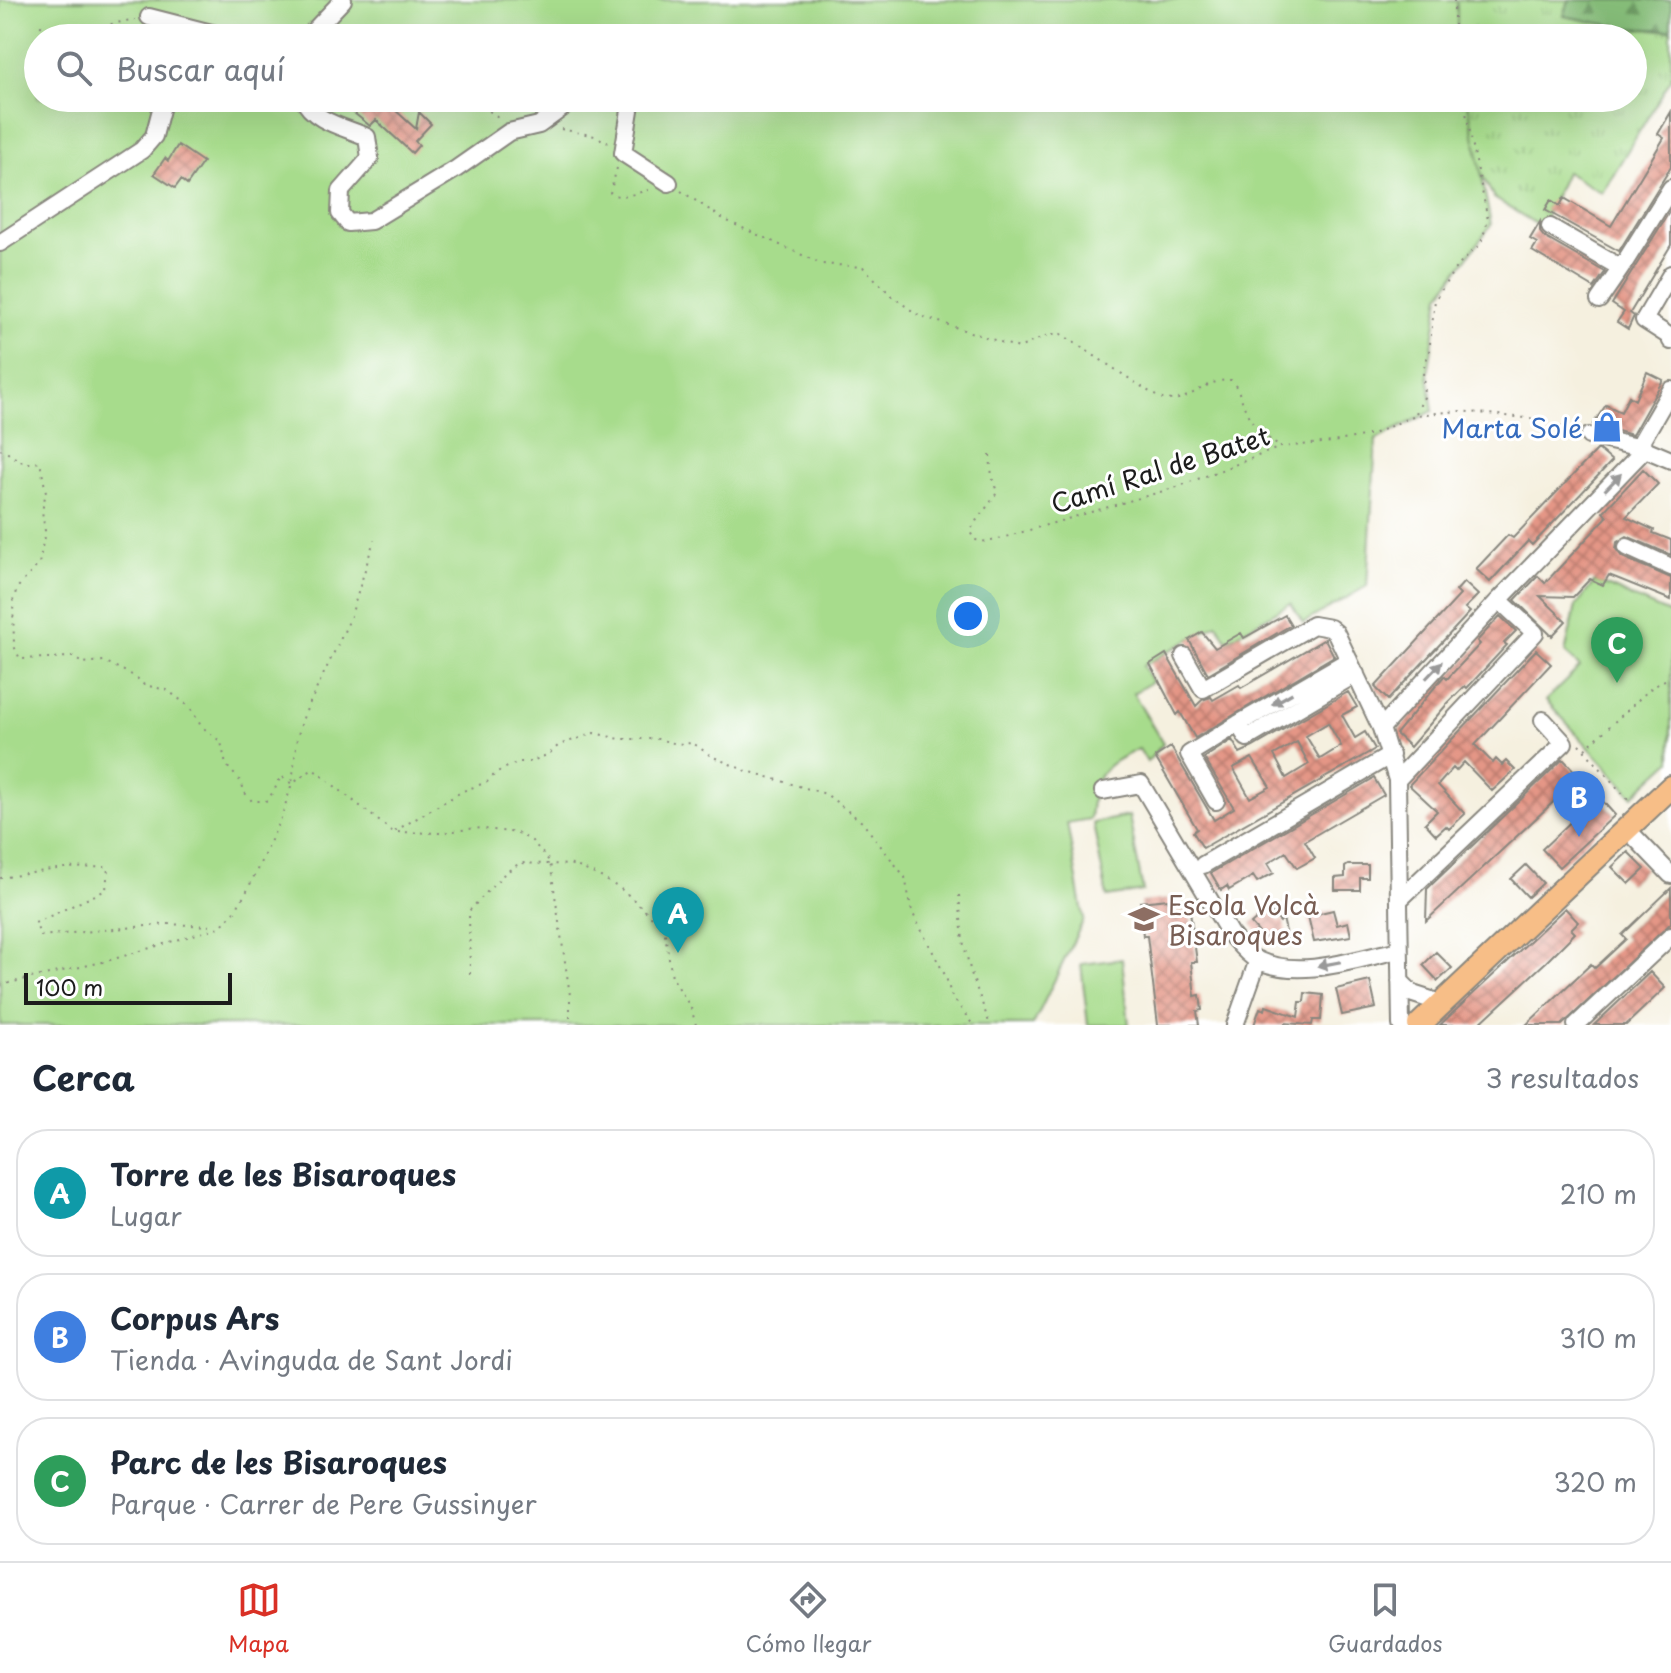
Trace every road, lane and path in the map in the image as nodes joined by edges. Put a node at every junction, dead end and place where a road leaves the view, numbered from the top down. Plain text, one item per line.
1 (343, 0) edge
2 (1454, 0) edge
3 (149, 17) joint
4 (114, 24) edge
5 (163, 24) edge
6 (320, 24) edge
7 (1454, 24) edge
8 (160, 112) edge
9 (313, 112) edge
10 (490, 112) edge
11 (557, 112) edge
12 (630, 112) edge
13 (1466, 112) edge
14 (510, 120) dead end
15 (539, 125) junction
16 (623, 153) junction
17 (666, 181) junction
18 (1671, 188) edge
19 (1550, 227) dead end
20 (0, 243) edge
21 (1621, 268) junction
22 (1671, 274) edge
23 (1599, 300) dead end
24 (1671, 341) edge
25 (1671, 390) edge
26 (1415, 415) junction
27 (1589, 436) joint
28 (1281, 447) junction
29 (1642, 448) junction
30 (0, 449) edge
31 (990, 455) dead end
32 (1671, 460) edge
33 (374, 540) dead end
34 (1627, 547) dead end
35 (1671, 567) edge
36 (1499, 600) junction
37 (1184, 656) dead end
38 (1353, 667) junction
39 (1671, 676) edge
40 (1543, 720) dead end
41 (1381, 728) junction
42 (1564, 743) junction
43 (1584, 750) junction
44 (1391, 755) junction
45 (1397, 780) junction
46 (292, 784) junction
47 (1671, 787) edge
48 (1103, 791) dead end
49 (1216, 801) dead end
50 (1634, 821) junction
51 (393, 832) junction
52 (550, 862) junction
53 (1203, 865) dead end
54 (1671, 875) edge
55 (0, 878) edge
56 (959, 895) dead end
57 (1399, 900) junction
58 (220, 927) junction
59 (1671, 936) edge
60 (1399, 950) junction
61 (1258, 960) junction
62 (470, 974) dead end
63 (1400, 981) junction
64 (0, 985) edge
65 (1441, 1003) junction
66 (570, 1025) edge
67 (696, 1025) edge
68 (973, 1025) edge
69 (990, 1025) edge
70 (1235, 1025) edge
71 (1401, 1025) edge
72 (1419, 1025) edge
73 (1576, 1025) edge

1 - 6 street
2 - 7 path
3 - 4 path
3 - 5 street
8 - 20 street
9 - 15 street
10 - 14 path
11 - 15 street
12 - 16 street
13 - 26 path
15 - 16 path
16 - 17 street
16 - 17 path
17 - 28 path
18 - 21 street
19 - 21 street
21 - 23 street
22 - 24 street
25 - 29 street
26 - 27 path, Camí Ral de Batet
26 - 28 path, Camí Ral de Batet
27 - 29 street
28 - 31 path, Camí Ral de Batet
29 - 32 street
36 -> 29 street
30 - 46 path
33 - 46 path
34 - 35 street
41 -> 36 street
36 - 45 street
37 - 38 street
38 - 41 street
38 - 49 street
39 - 43 path
40 - 42 street
41 - 44 street
42 - 43 path
42 - 57 street
43 - 50 path
44 - 45 street
44 - 53 street
45 - 57 street
46 - 51 path
46 - 58 path
47 - 50 main road
48 - 61 street
50 - 54 street
50 - 65 main road
51 - 52 path
51 - 68 path
52 - 62 path
52 - 66 path
52 - 67 path
55 - 58 path
56 - 69 path
57 - 60 street
58 - 64 path
59 - 73 street
60 -> 61 street
60 - 63 street
61 - 70 street
63 - 65 street
63 - 71 street
65 - 72 main road

